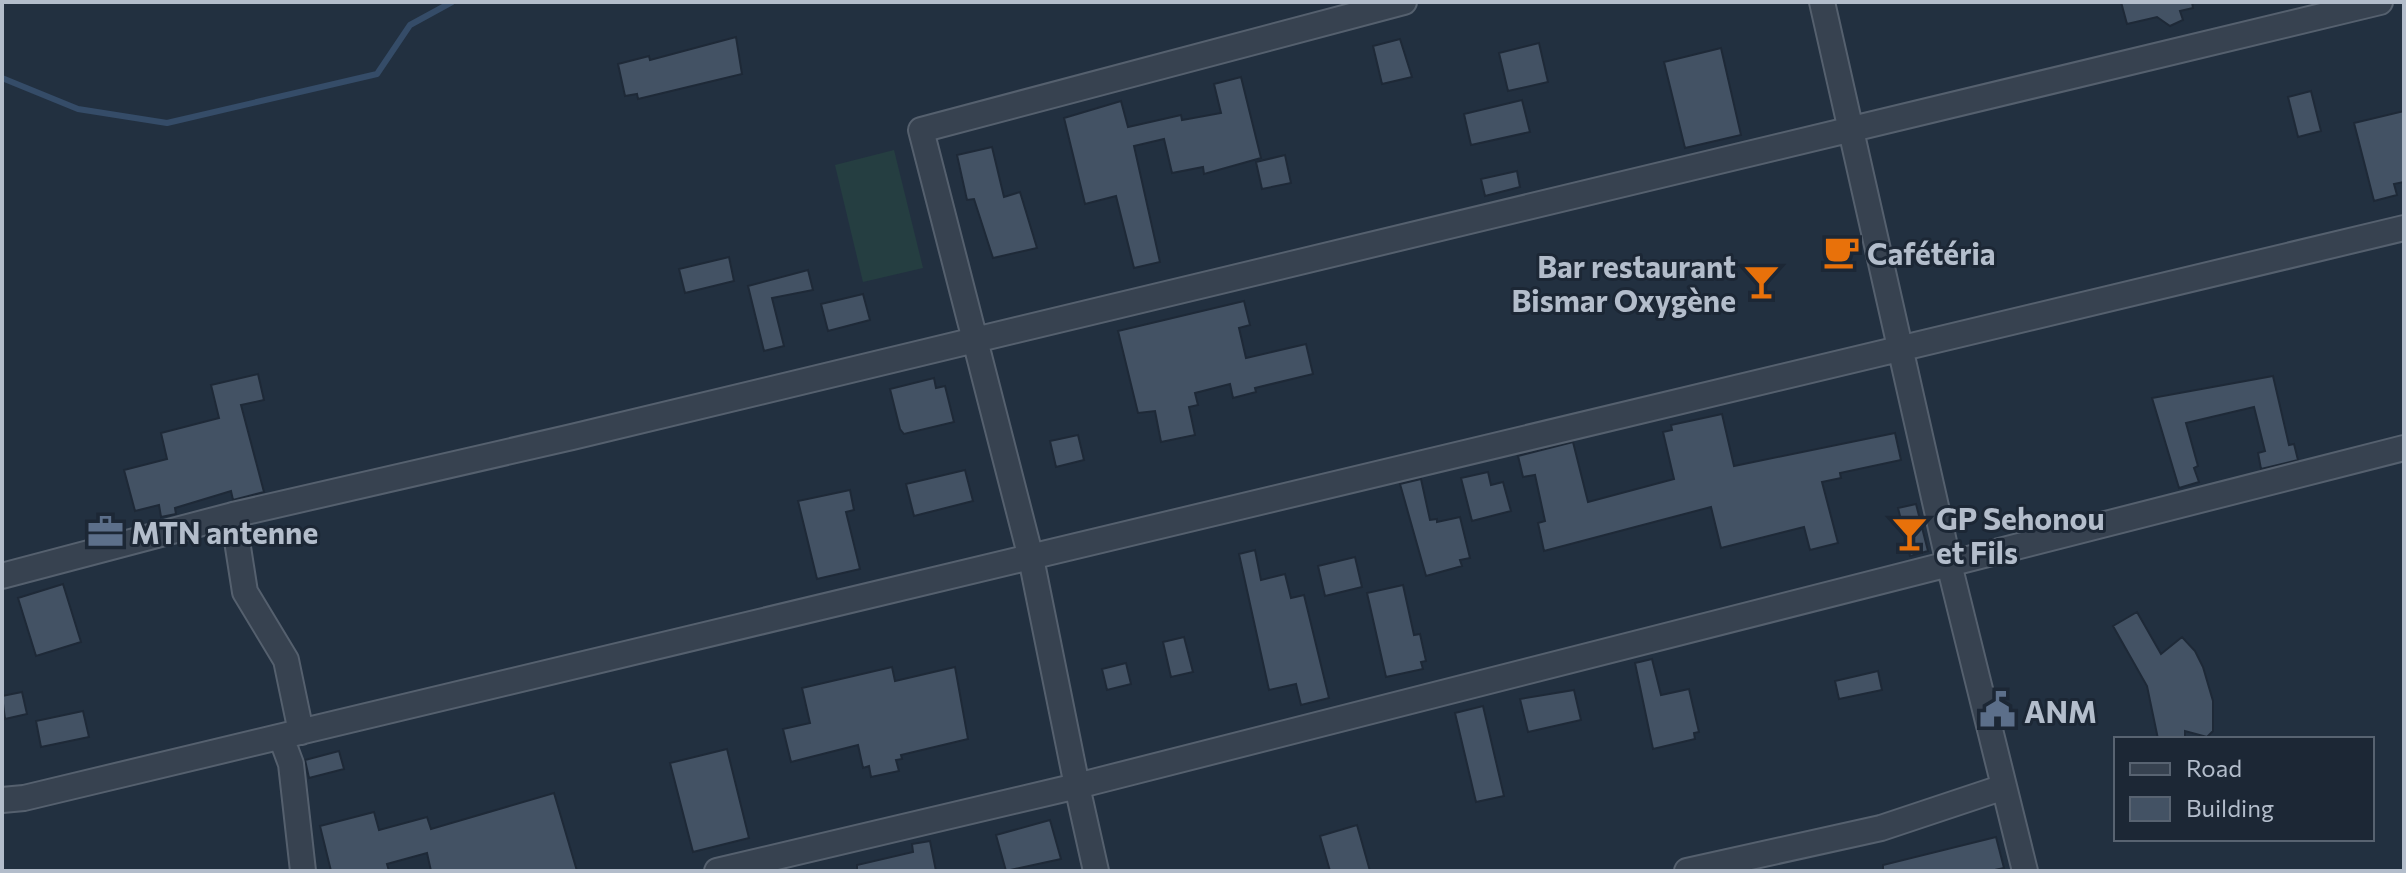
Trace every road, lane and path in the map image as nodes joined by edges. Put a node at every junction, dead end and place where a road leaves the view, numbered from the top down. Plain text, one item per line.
1 (1404, 2) edge
2 (1822, 2) edge
3 (2380, 2) edge
4 (1852, 130) junction
5 (2404, 228) edge
6 (974, 341) junction
7 (1901, 350) junction
8 (2404, 448) edge
9 (233, 515) junction
10 (1031, 558) junction
11 (1949, 564) junction
12 (2, 576) edge
13 (291, 734) junction
14 (1077, 786) junction
15 (2004, 787) junction
16 (2, 800) edge
17 (1805, 859) edge
18 (303, 871) edge
19 (717, 871) edge
20 (1096, 871) edge
21 (1687, 871) edge
22 (2025, 871) edge

1 - 6 street
2 - 4 street
3 - 4 street
4 - 6 street
4 - 7 street
5 - 7 street
6 - 9 street
6 - 10 street
7 - 10 street
7 - 11 street
8 - 11 street
9 - 12 street
9 - 13 street
10 - 13 street
10 - 14 street
11 - 14 street
11 - 15 street
13 - 16 street
13 - 18 street
14 - 19 street
14 - 20 street
15 - 17 street
15 - 22 street
17 - 21 street

